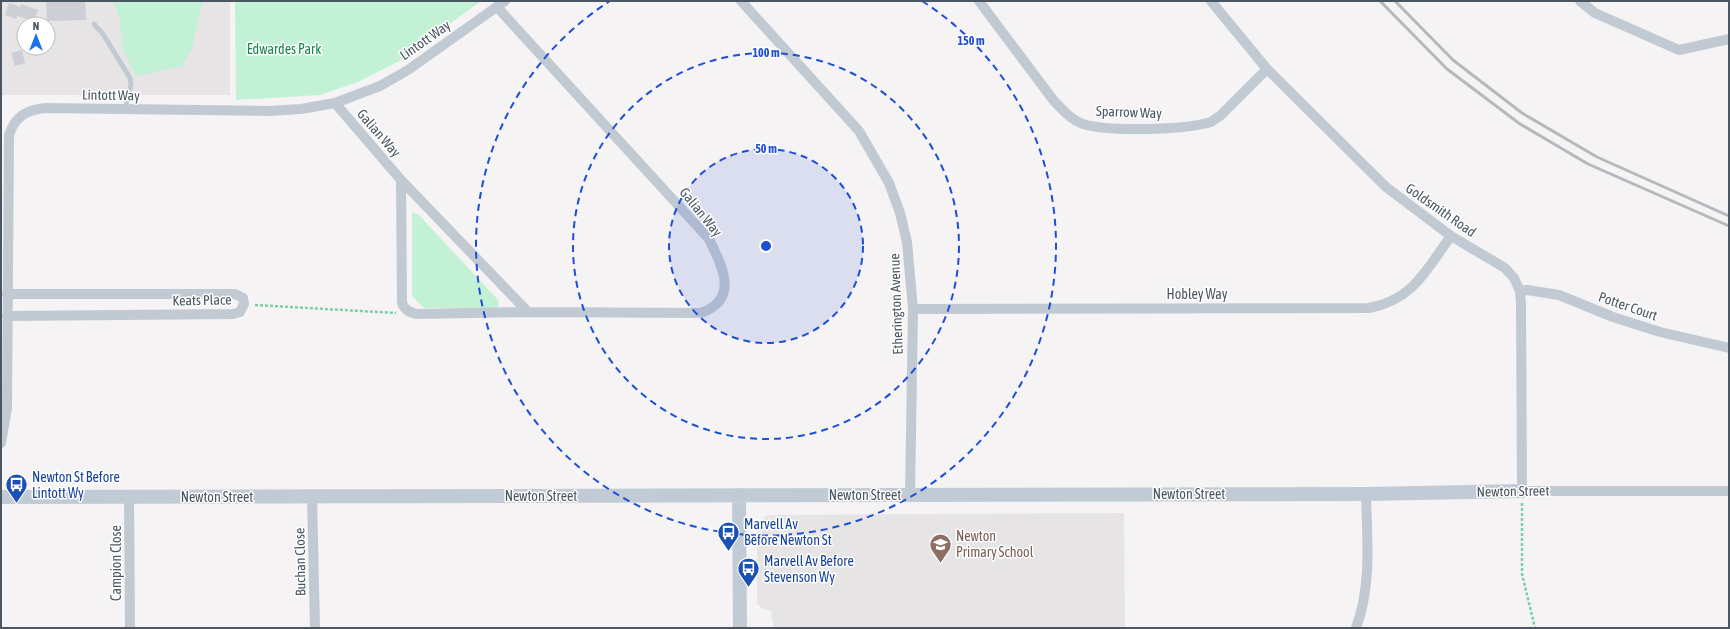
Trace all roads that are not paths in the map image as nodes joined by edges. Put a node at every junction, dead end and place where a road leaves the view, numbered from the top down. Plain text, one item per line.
1 (741, 1) edge
2 (979, 1) edge
3 (1211, 1) edge
4 (1580, 1) edge
5 (501, 4) edge
6 (94, 24) dead end
7 (1729, 40) edge
8 (1267, 69) junction
9 (335, 103) junction
10 (124, 110) junction
11 (401, 180) junction
12 (1451, 236) junction
13 (1520, 291) junction
14 (7, 294) junction
15 (913, 309) junction
16 (528, 312) junction
17 (7, 316) junction
18 (1729, 348) edge
19 (1, 443) edge
20 (1522, 491) junction
21 (1729, 491) edge
22 (1366, 494) junction
23 (739, 495) junction
24 (910, 495) junction
25 (312, 496) junction
26 (1, 497) edge
27 (130, 497) junction
28 (130, 628) edge
29 (315, 628) edge
30 (740, 628) edge
31 (1356, 628) edge

1 - 15 street, Etherington Avenue
2 - 8 street, Sparrow Way
3 - 8 street, Goldsmith Road
4 - 7 street
5 - 9 street, Lintott Way
5 - 16 street, Galian Way
6 - 10 lane
8 - 12 street, Goldsmith Road
9 - 10 street, Lintott Way
9 - 11 street, Galian Way
10 - 14 street, Lintott Way
11 - 16 street, Galian Way
11 - 16 street, Galian Way
12 - 13 street, Goldsmith Road
12 - 15 street, Hobley Way
13 - 18 street, Potter Court
13 - 20 street, Goldsmith Road
14 - 17 street, Lintott Way
14 - 17 street, Keats Place
15 - 24 street, Etherington Avenue
17 - 19 street, Lintott Way
20 - 21 street, Newton Street
20 - 22 street, Newton Street
22 - 24 street, Newton Street
22 - 31 street
23 - 24 street, Newton Street
23 - 25 street, Newton Street
23 - 30 street
25 - 27 street, Newton Street
25 - 29 street, Buchan Close
26 - 27 street, Newton Street
27 - 28 street, Campion Close

